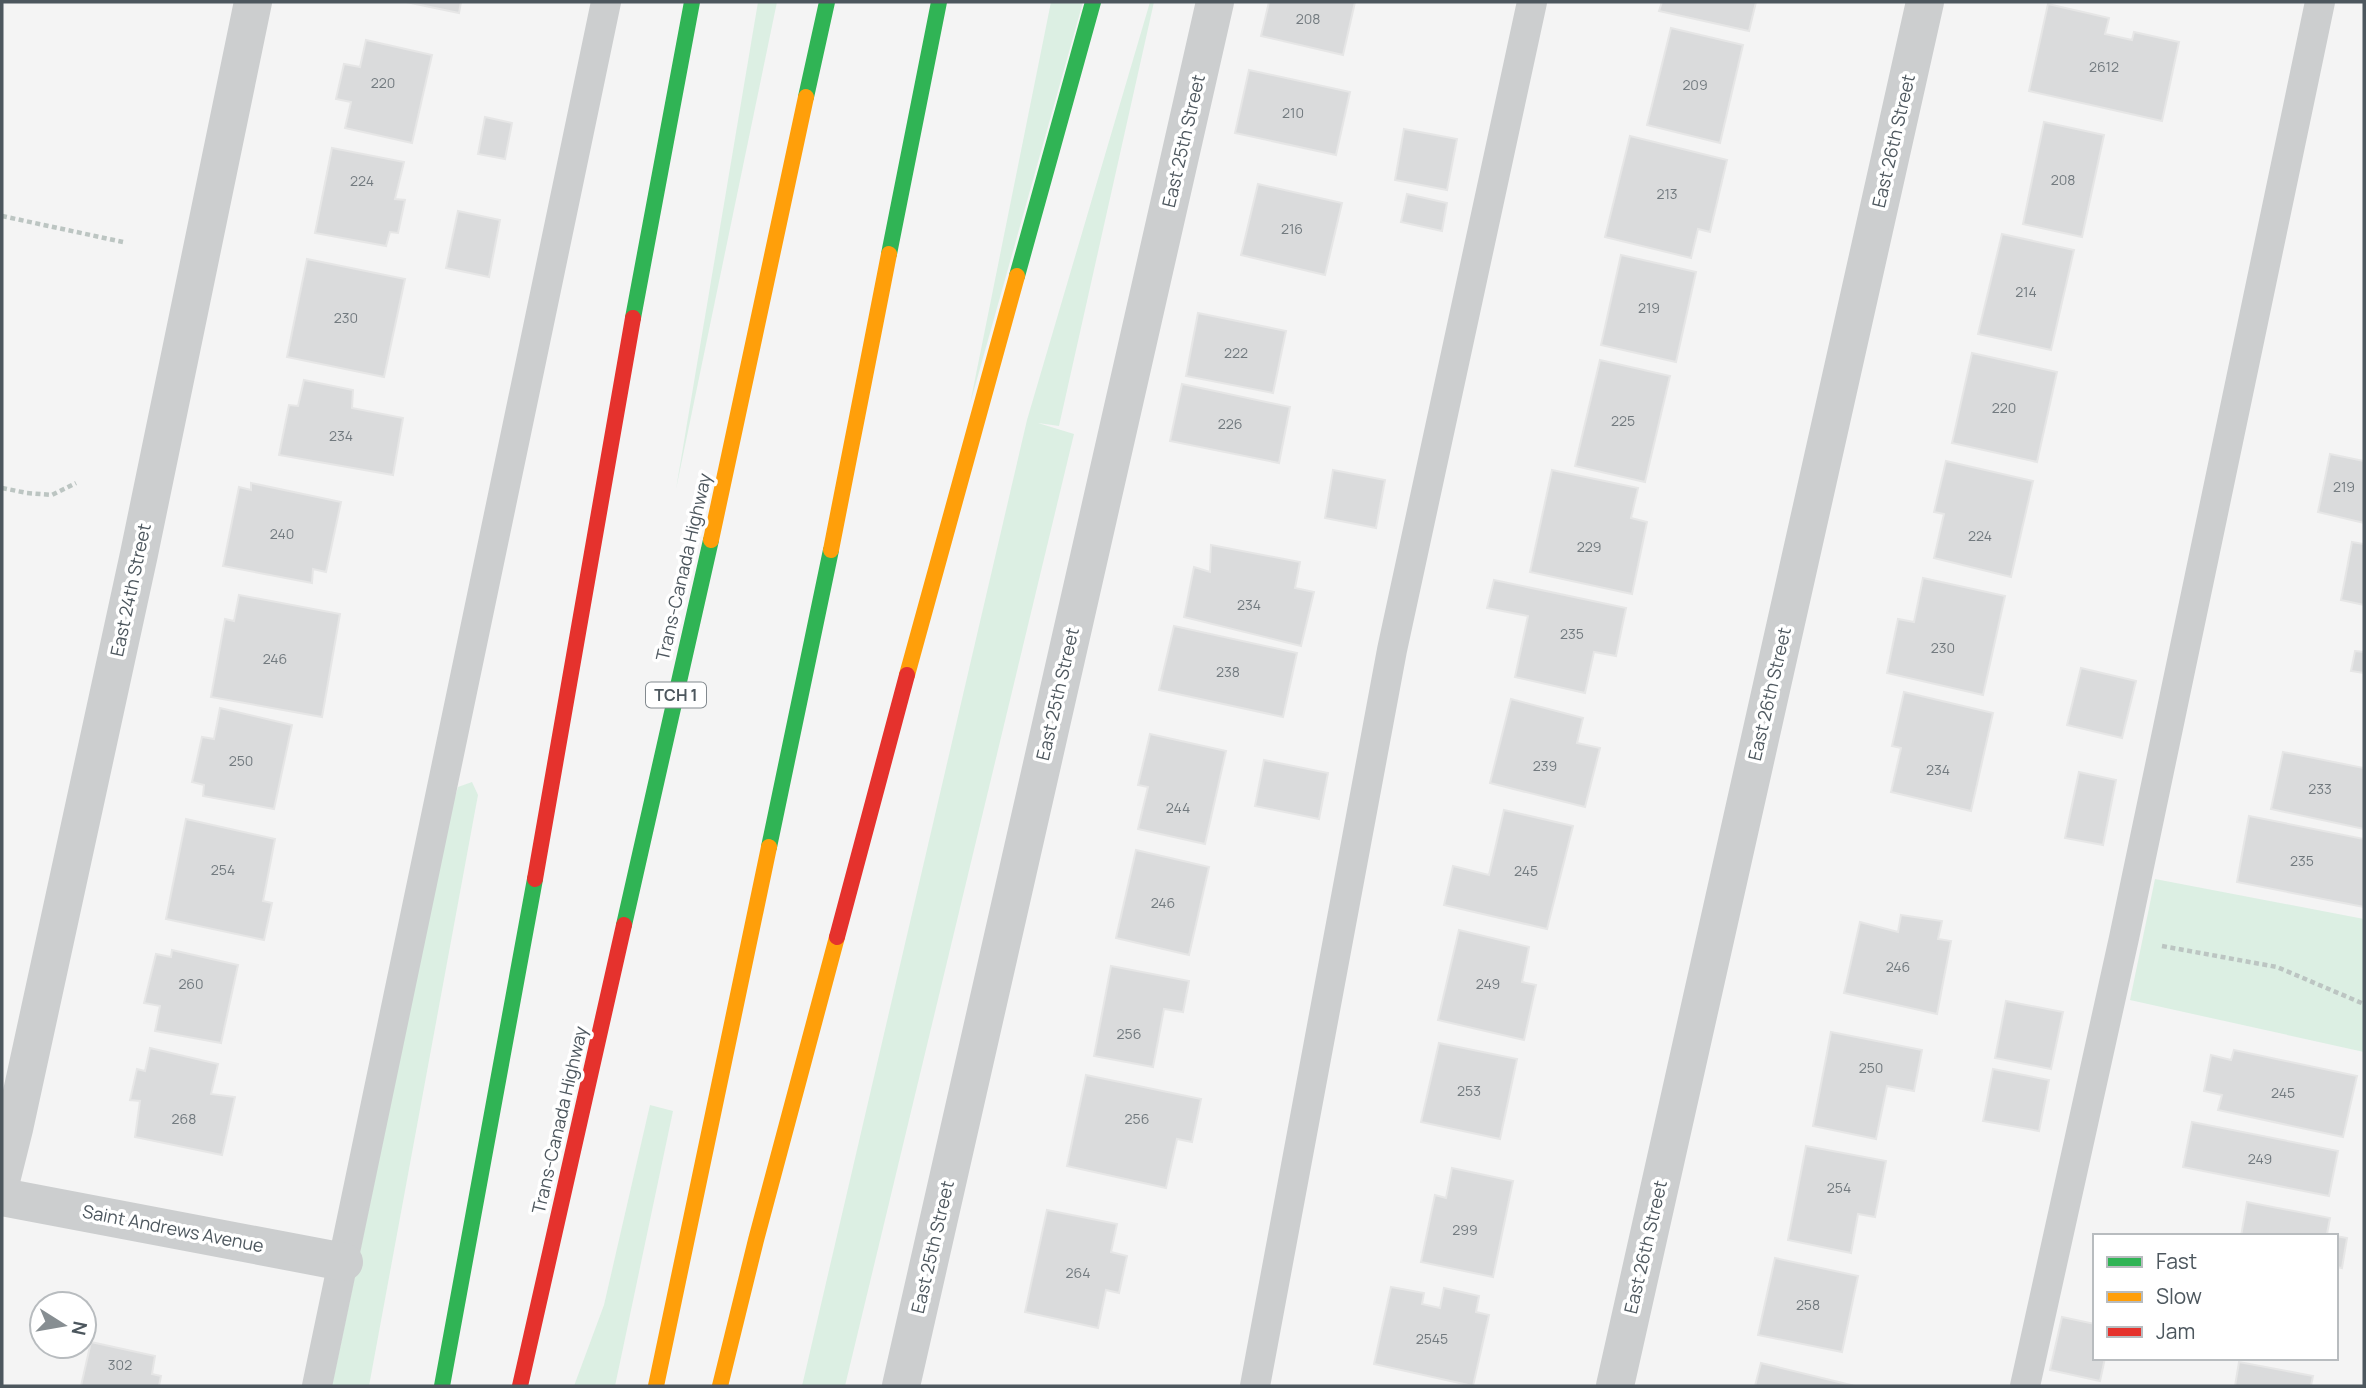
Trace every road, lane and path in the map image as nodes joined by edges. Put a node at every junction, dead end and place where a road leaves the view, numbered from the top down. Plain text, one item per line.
1 (253, 2) edge
2 (606, 2) edge
3 (692, 2) edge
4 (827, 2) edge
5 (940, 2) edge
6 (1093, 2) edge
7 (1215, 2) edge
8 (1532, 2) edge
9 (1925, 2) edge
10 (2320, 2) edge
11 (2, 216) edge
12 (123, 242) dead end
13 (76, 483) dead end
14 (2, 488) edge
15 (2123, 939) junction
16 (2364, 1004) edge
17 (2, 1177) edge
18 (2, 1196) edge
19 (344, 1262) junction
20 (317, 1386) edge
21 (442, 1386) edge
22 (520, 1386) edge
23 (656, 1386) edge
24 (720, 1386) edge
25 (901, 1386) edge
26 (1255, 1386) edge
27 (1615, 1386) edge
28 (2025, 1386) edge

1 - 17 street, East 24th Street
2 - 19 lane
3 - 21 highway
4 - 22 highway, Trans-Canada Highway / TCH 1
5 - 23 highway
6 - 24 highway
7 - 25 street, East 25th Street
8 - 26 lane
9 - 27 street, East 26th Street
10 - 15 lane
11 - 12 path
13 - 14 path
15 - 16 path
15 - 28 lane
18 - 19 street, Saint Andrews Avenue
19 - 20 lane

